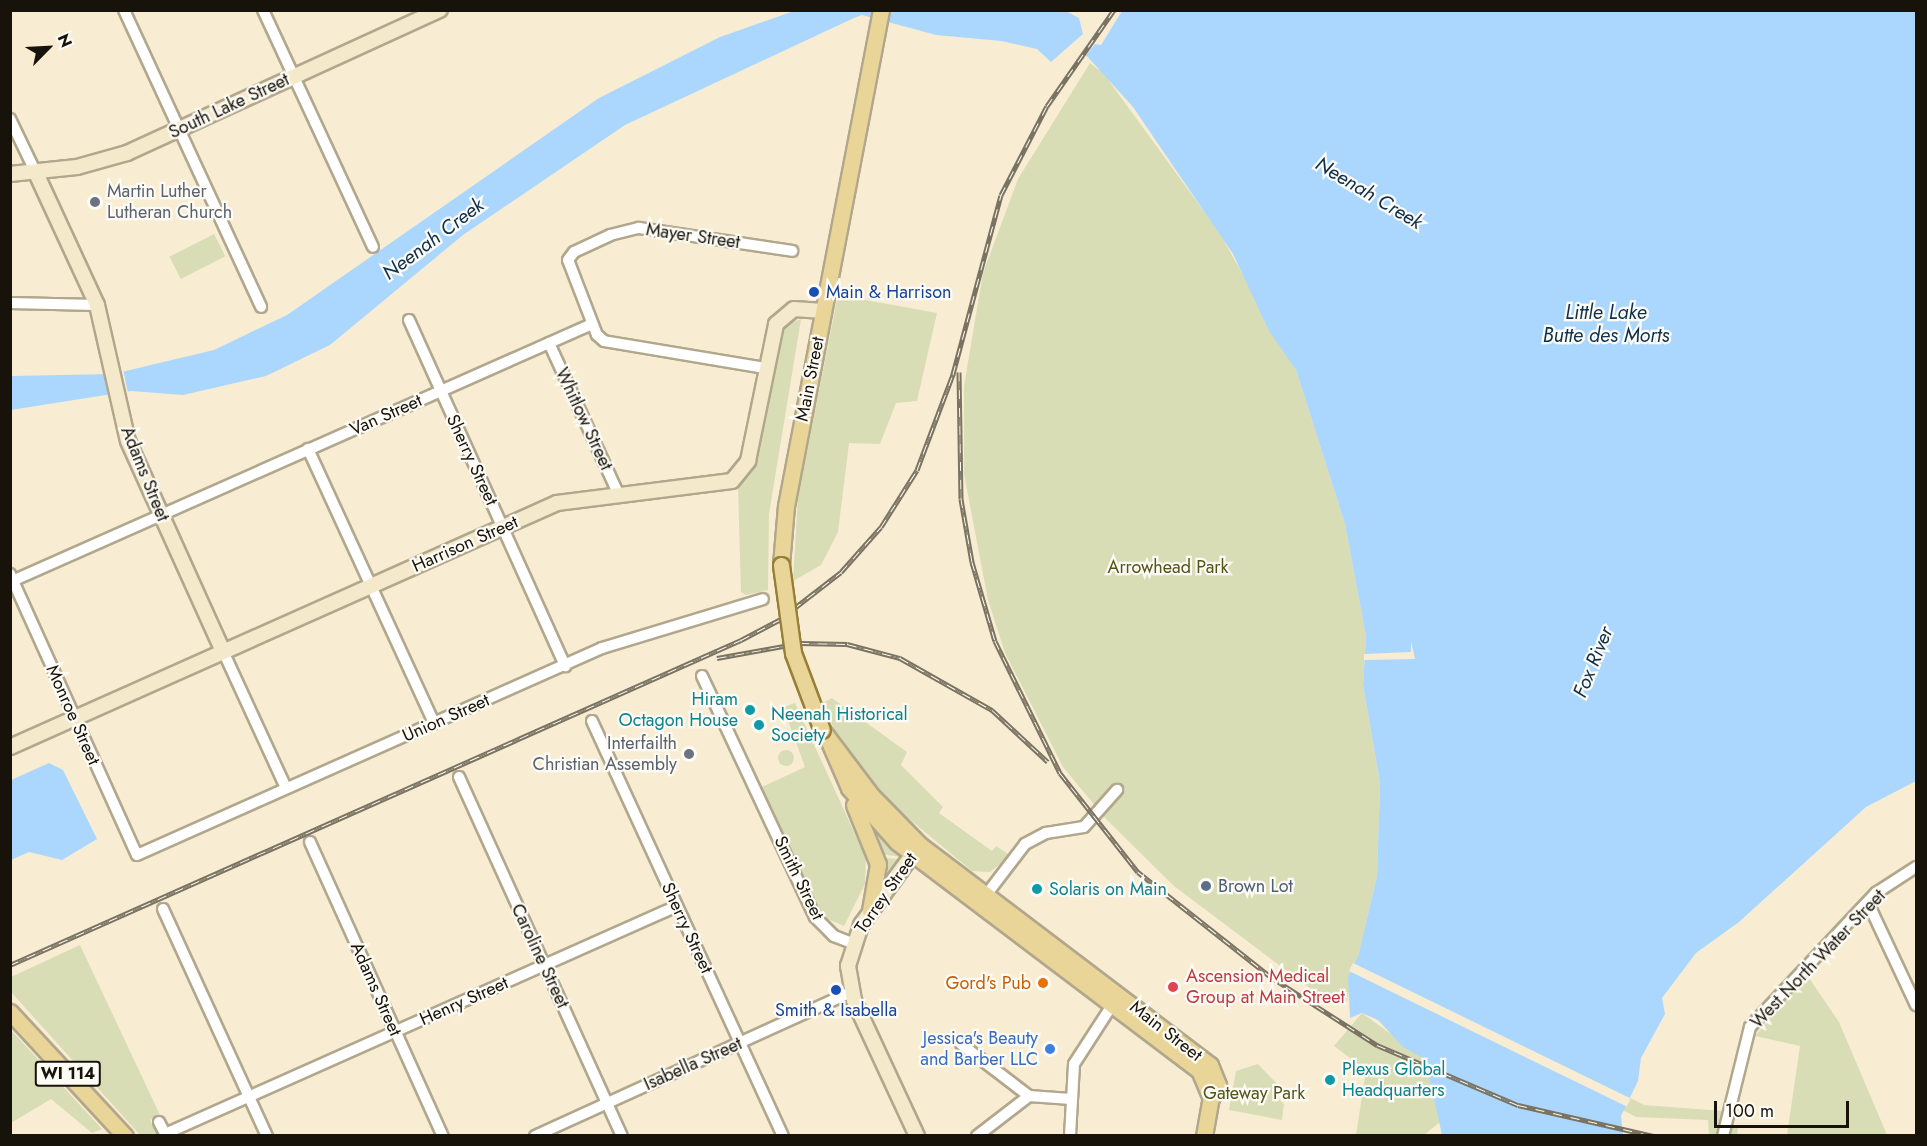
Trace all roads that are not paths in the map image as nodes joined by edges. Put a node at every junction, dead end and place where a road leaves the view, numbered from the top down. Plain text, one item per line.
1 (124, 10) edge
2 (263, 10) edge
3 (440, 10) edge
4 (880, 16) edge
5 (294, 76) junction
6 (10, 118) edge
7 (180, 129) junction
8 (36, 173) junction
9 (10, 174) edge
10 (373, 247) dead end
11 (792, 251) dead end
12 (10, 303) edge
13 (97, 305) junction
14 (261, 306) dead end
15 (823, 310) junction
16 (409, 320) dead end
17 (592, 324) junction
18 (549, 343) junction
19 (765, 368) junction
20 (441, 391) junction
21 (308, 449) junction
22 (619, 495) junction
23 (160, 515) junction
24 (503, 527) junction
25 (11, 579) edge
26 (371, 585) junction
27 (763, 599) dead end
28 (223, 651) junction
29 (565, 666) junction
30 (702, 676) dead end
31 (75, 718) junction
32 (592, 721) dead end
33 (434, 723) junction
34 (830, 744) junction
35 (10, 747) edge
36 (459, 777) dead end
37 (286, 788) junction
38 (849, 788) junction
39 (1117, 790) dead end
40 (310, 842) dead end
41 (916, 850) junction
42 (136, 855) joint
43 (1917, 867) edge
44 (983, 900) junction
45 (1868, 903) junction
46 (677, 906) junction
47 (163, 909) dead end
48 (870, 911) junction
49 (852, 943) junction
50 (544, 965) junction
51 (852, 992) junction
52 (1116, 999) junction
53 (1917, 1005) edge
54 (10, 1012) edge
55 (395, 1032) junction
56 (740, 1043) junction
57 (961, 1044) dead end
58 (248, 1096) junction
59 (1029, 1096) junction
60 (1071, 1099) junction
61 (608, 1103) junction
62 (159, 1122) dead end
63 (125, 1136) edge
64 (267, 1136) edge
65 (443, 1136) edge
66 (535, 1136) edge
67 (622, 1136) edge
68 (783, 1136) edge
69 (917, 1136) edge
70 (977, 1136) edge
71 (1070, 1136) edge
72 (1204, 1136) edge
73 (1723, 1136) edge

1 - 7 street
2 - 5 street
3 - 5 street, South Lake Street
4 - 15 main road, Main Street
5 - 7 street, South Lake Street
5 - 10 street
6 - 8 street, Adams Street
7 - 8 street, South Lake Street
7 - 14 street
8 - 9 street, South Lake Street
8 - 13 street, Adams Street
11 - 17 street, Mayer Street
12 - 13 street
13 - 23 street, Adams Street
15 - 19 street, Harrison Street
15 - 34 main road, Main Street, bridge
16 - 20 street, Sherry Street
17 - 18 street, Van Street
17 - 19 street
18 - 20 street, Van Street
18 - 22 street, Whitlow Street
19 - 22 street, Harrison Street
20 - 21 street, Van Street
20 - 24 street, Sherry Street
21 - 23 street, Van Street
21 - 26 street
22 - 24 street, Harrison Street
23 - 25 street, Van Street
23 - 28 street, Adams Street
24 - 26 street, Harrison Street
24 - 29 street, Sherry Street
25 - 31 street, Monroe Street
26 - 28 street, Harrison Street
26 - 33 street
27 - 29 street, Union Street
28 - 31 street, Harrison Street
28 - 37 street, Adams Street
29 - 33 street, Union Street
30 - 49 street, Smith Street
31 - 35 street, Harrison Street
31 - 42 street, Monroe Street
32 - 46 street, Sherry Street
33 - 37 street, Union Street
34 - 38 main road, Main Street
34 - 41 main road, Main Street
36 - 50 street, Caroline Street
37 - 42 street, Union Street
38 - 41 main road, Main Street
38 - 48 main road
39 - 44 street
40 - 55 street, Adams Street
41 - 44 main road, Main Street
41 - 48 street, Torrey Street
43 - 45 street, West North Water Street
44 - 52 main road, Main Street
45 - 53 street
45 - 73 street, West North Water Street
46 - 50 street, Henry Street
46 - 56 street, Sherry Street
47 - 58 street
48 - 49 street, Torrey Street
49 - 51 street
50 - 55 street, Henry Street
50 - 61 street, Caroline Street
51 - 56 street, Isabella Street
51 - 69 street
52 - 60 street
52 - 72 main road, Main Street
54 - 63 main road, WI 114
55 - 58 street, Henry Street
55 - 65 street, Adams Street
56 - 61 street, Isabella Street
56 - 68 street, Sherry Street
57 - 59 street
58 - 62 street, Henry Street
58 - 64 street
59 - 60 street
59 - 70 street
60 - 71 street
61 - 66 street, Isabella Street
61 - 67 street, Caroline Street

